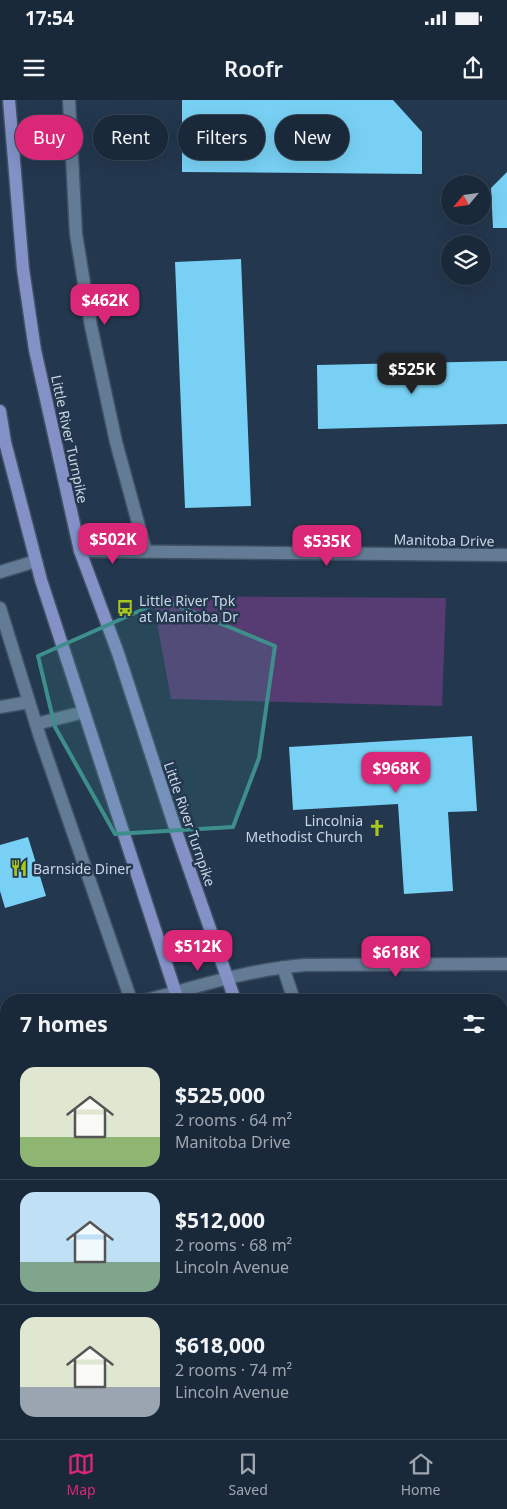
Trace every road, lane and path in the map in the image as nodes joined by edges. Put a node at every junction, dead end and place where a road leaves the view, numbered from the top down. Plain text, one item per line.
1 (9, 100) edge
2 (69, 100) edge
3 (0, 411) edge
4 (80, 551) junction
5 (146, 552) junction
6 (507, 555) edge
7 (36, 561) junction
8 (0, 572) edge
9 (0, 608) edge
10 (29, 702) junction
11 (0, 707) edge
12 (84, 712) junction
13 (36, 724) junction
14 (507, 964) edge
15 (283, 967) junction
16 (228, 977) junction
17 (129, 994) edge
18 (176, 994) edge
19 (182, 994) edge
20 (233, 994) edge
21 (292, 994) edge

1 - 4 main road, Little River Turnpike
2 - 5 street
3 - 7 main road
4 - 5 street, Manitoba Drive
4 - 16 main road, Little River Turnpike
5 - 6 street, Manitoba Drive
7 - 8 street
7 - 12 main road
9 - 10 street
10 - 11 street
10 - 13 street
12 - 13 street
12 - 18 main road
13 - 17 street
14 - 15 street
15 - 16 street
15 - 21 street
16 - 19 street
16 - 20 main road, Little River Turnpike

